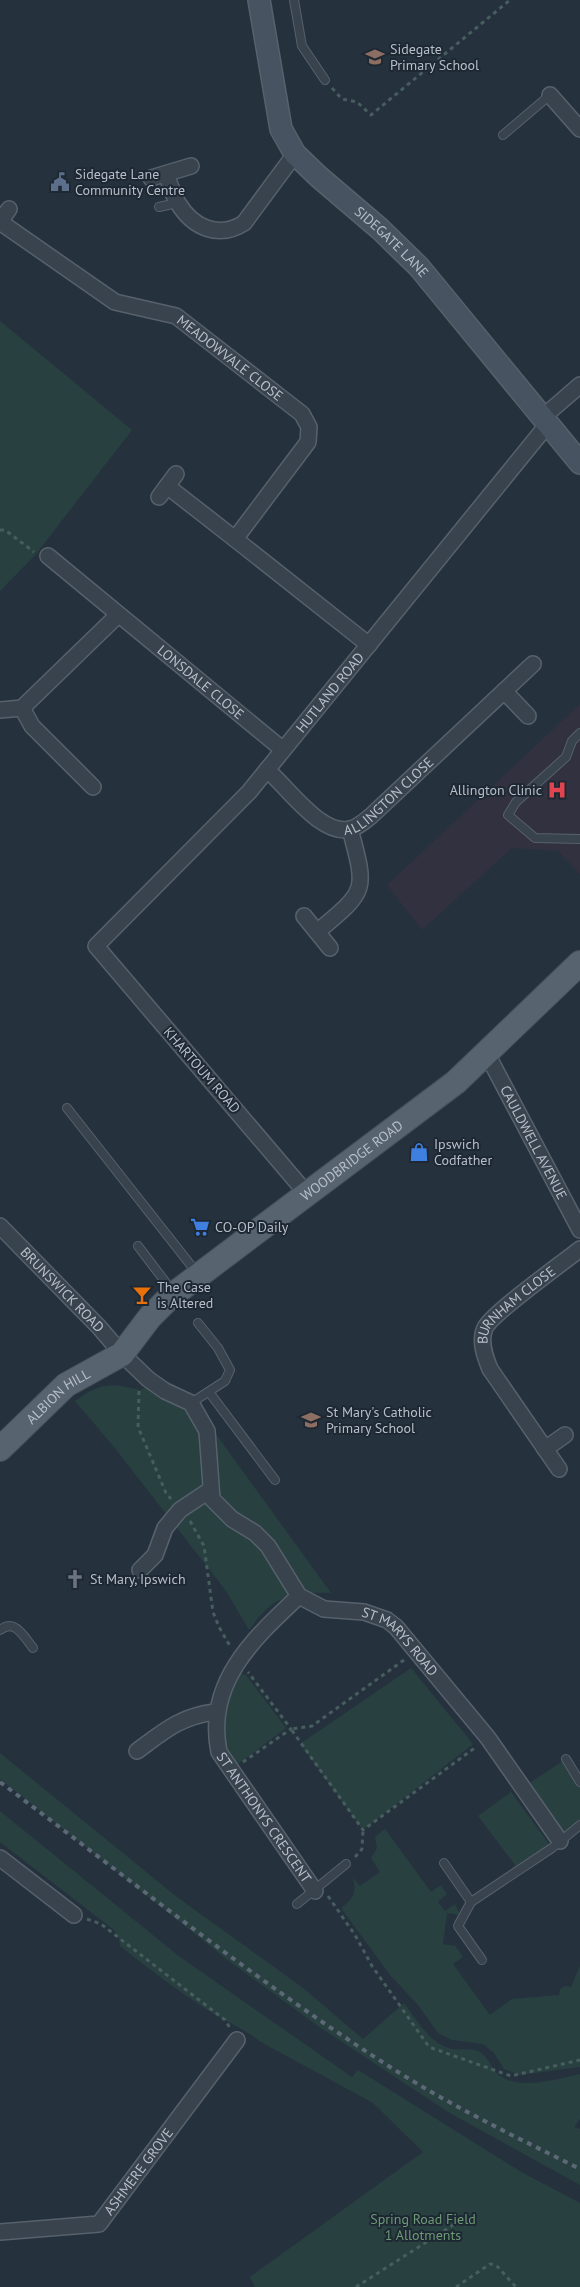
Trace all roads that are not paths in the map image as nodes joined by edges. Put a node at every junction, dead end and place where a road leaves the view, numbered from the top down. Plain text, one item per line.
1 (259, 0) edge
2 (294, 0) edge
3 (325, 80) road end
4 (550, 95) joint
5 (580, 129) edge
6 (503, 135) dead end
7 (295, 154) junction
8 (191, 166) dead end
9 (166, 174) junction
10 (151, 178) dead end
11 (177, 203) junction
12 (159, 207) dead end
13 (9, 209) dead end
14 (0, 222) edge
15 (580, 385) edge
16 (545, 420) junction
17 (580, 463) edge
18 (167, 486) dead end
19 (235, 539) junction
20 (48, 556) road end
21 (118, 615) junction
22 (369, 645) junction
23 (533, 664) dead end
24 (504, 691) junction
25 (22, 708) junction
26 (0, 710) edge
27 (528, 716) dead end
28 (580, 733) edge
29 (282, 749) junction
30 (267, 770) junction
31 (93, 787) dead end
32 (350, 829) junction
33 (580, 839) edge
34 (304, 916) dead end
35 (317, 932) junction
36 (96, 946) joint
37 (330, 948) dead end
38 (580, 963) edge
39 (487, 1054) junction
40 (67, 1108) dead end
41 (307, 1194) junction
42 (0, 1226) edge
43 (580, 1230) edge
44 (138, 1246) dead end
45 (580, 1249) edge
46 (198, 1275) junction
47 (174, 1294) junction
48 (198, 1323) dead end
49 (122, 1354) junction
50 (208, 1392) junction
51 (191, 1403) junction
52 (565, 1435) dead end
53 (0, 1449) edge
54 (545, 1449) junction
55 (559, 1470) dead end
56 (275, 1480) dead end
57 (210, 1490) junction
58 (140, 1570) dead end
59 (299, 1596) junction
60 (0, 1630) edge
61 (33, 1648) dead end
62 (215, 1712) junction
63 (137, 1750) dead end
64 (566, 1759) dead end
65 (580, 1782) edge
66 (580, 1825) edge
67 (560, 1841) junction
68 (0, 1858) edge
69 (444, 1863) dead end
70 (346, 1864) road end
71 (315, 1891) junction
72 (471, 1902) junction
73 (297, 1904) dead end
74 (74, 1915) road end
75 (482, 1960) dead end
76 (237, 2040) road end
77 (0, 2232) edge

1 - 7 street, SIDEGATE LANE
2 - 3 lane
4 - 5 street
4 - 6 lane
7 - 11 street
7 - 16 street, SIDEGATE LANE
8 - 9 street
9 - 10 street
9 - 11 street
11 - 12 lane
13 - 14 street, MEADOWVALE CLOSE
14 - 19 street, MEADOWVALE CLOSE
15 - 16 street, HUTLAND ROAD
16 - 17 street, SIDEGATE LANE
16 - 22 street, HUTLAND ROAD
18 - 19 street
19 - 22 street
20 - 21 street, LONSDALE CLOSE
21 - 25 street
21 - 29 street, LONSDALE CLOSE
22 - 29 street, HUTLAND ROAD
23 - 24 street, ALLINGTON CLOSE
24 - 27 street
24 - 32 street, ALLINGTON CLOSE
25 - 26 street
25 - 31 street
28 - 33 lane
29 - 30 street, HUTLAND ROAD
30 - 32 street, ALLINGTON CLOSE
30 - 36 street, HUTLAND ROAD
32 - 35 street
34 - 35 street
35 - 37 street
36 - 41 street, KHARTOUM ROAD
38 - 39 main road, WOODBRIDGE ROAD
39 - 41 main road, WOODBRIDGE ROAD
39 - 43 street, CAULDWELL AVENUE
40 - 46 lane
41 - 46 main road, WOODBRIDGE ROAD
42 - 49 street, BRUNSWICK ROAD
44 - 47 lane
45 - 54 street, BURNHAM CLOSE
46 - 47 main road, WOODBRIDGE ROAD
47 - 49 main road, WOODBRIDGE ROAD
48 - 50 lane
49 - 51 street
49 - 53 main road, ALBION HILL
50 - 51 lane
50 - 56 lane
51 - 57 street
52 - 54 street
54 - 55 street, BURNHAM CLOSE
57 - 58 street
57 - 59 street
59 - 62 street, ST ANTHONYS CRESCENT
59 - 67 street, ST MARYS ROAD
60 - 61 lane
62 - 63 street
62 - 71 street, ST ANTHONYS CRESCENT
64 - 65 lane
66 - 67 lane
67 - 72 lane
68 - 74 street
69 - 72 lane
70 - 71 lane
71 - 73 lane
72 - 75 lane
76 - 77 street, ASHMERE GROVE

